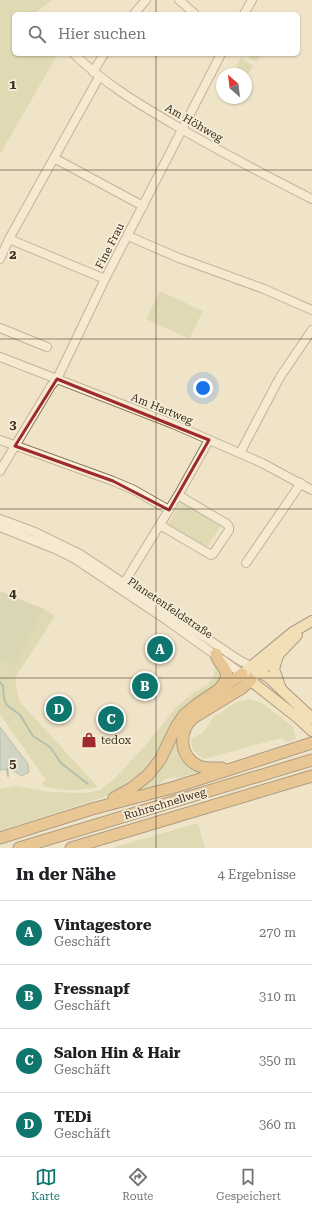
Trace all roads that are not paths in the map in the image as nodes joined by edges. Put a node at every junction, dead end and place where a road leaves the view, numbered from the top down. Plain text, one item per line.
1 (146, 0) edge
2 (179, 0) edge
3 (252, 0) edge
4 (136, 12) edge
5 (193, 12) edge
6 (245, 12) edge
7 (76, 56) edge
8 (103, 56) edge
9 (220, 56) edge
10 (96, 74) junction
11 (182, 129) junction
12 (54, 158) junction
13 (312, 199) edge
14 (143, 206) junction
15 (128, 236) junction
16 (9, 239) junction
17 (0, 259) edge
18 (105, 279) junction
19 (312, 310) edge
20 (0, 328) edge
21 (312, 330) edge
22 (47, 347) dead end
23 (0, 357) edge
24 (57, 379) junction
25 (0, 440) edge
26 (209, 440) junction
27 (15, 446) junction
28 (240, 453) junction
29 (0, 471) edge
30 (301, 483) junction
31 (312, 490) edge
32 (178, 495) junction
33 (169, 510) junction
34 (0, 519) edge
35 (160, 525) junction
36 (0, 527) edge
37 (246, 563) dead end
38 (124, 583) junction
39 (310, 623) edge
40 (216, 654) junction
41 (278, 655) junction
42 (251, 666) junction
43 (260, 671) junction
44 (246, 677) junction
45 (282, 689) junction
46 (216, 692) junction
47 (312, 718) edge
48 (312, 731) edge
49 (307, 744) edge
50 (312, 760) edge
51 (234, 767) junction
52 (312, 776) edge
53 (92, 809) junction
54 (0, 838) edge
55 (18, 848) edge
56 (72, 848) edge

1 - 4 street
2 - 5 street
3 - 6 street
7 - 10 street, Am Höhweg
8 - 10 street
9 - 11 street, Fine Frau
10 - 11 street, Am Höhweg
10 - 12 street
11 - 13 street, Am Höhweg
11 - 14 street, Fine Frau
12 - 14 street
12 - 16 street
14 - 15 street, Fine Frau
15 - 18 street, Fine Frau
15 - 19 street
16 - 17 street
16 - 18 street
18 - 24 street, Fine Frau
20 - 22 street
21 - 28 street
23 - 24 street, Am Hartweg
24 - 26 street, Am Hartweg
24 - 27 street, Fine Frau
25 - 27 street
26 - 28 street, Am Hartweg
26 - 32 street
27 - 29 street, Fine Frau
27 - 33 street
28 - 30 street, Am Hartweg
30 - 31 street, Am Hartweg
30 - 37 street
32 - 33 street
32 - 35 street
33 - 35 street
34 - 38 street, Planetenfeldstraße
35 - 38 street
36 - 40 street, Planetenfeldstraße
38 - 42 street, Planetenfeldstraße
39 - 41 main road
39 - 42 main road
40 - 44 street, Planetenfeldstraße
40 - 46 highway
41 - 43 main road
41 - 45 main road
42 - 43 main road, Planetenfeldstraße
42 - 44 main road
43 - 44 main road
43 - 45 main road, Planetenfeldstraße
44 - 46 highway
44 - 48 main road, Planetenfeldstraße
44 - 51 highway
45 - 47 main road, Planetenfeldstraße
46 - 53 highway
49 - 51 highway
50 - 55 highway, Ruhrschnellweg
51 - 53 highway
52 - 56 highway, Ruhrschnellweg
53 - 54 highway

